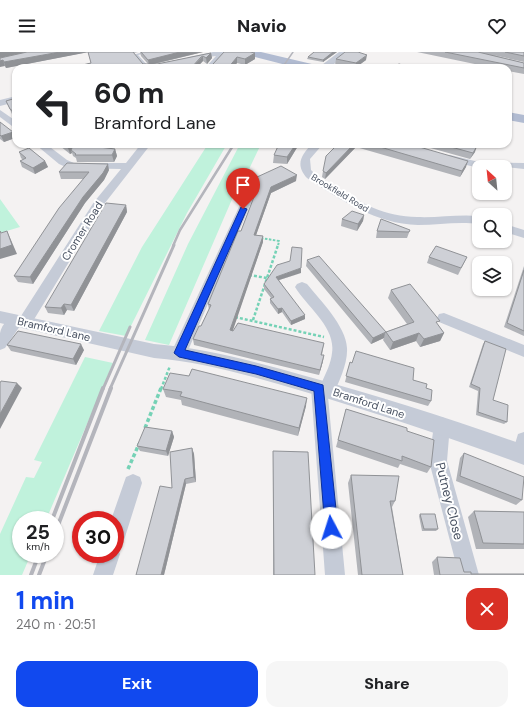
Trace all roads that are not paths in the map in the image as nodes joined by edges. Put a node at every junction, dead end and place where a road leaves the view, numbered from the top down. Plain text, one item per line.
1 (148, 52) edge
2 (247, 52) edge
3 (345, 52) edge
4 (222, 53) edge
5 (182, 60) edge
6 (146, 64) edge
7 (212, 64) edge
8 (295, 64) edge
9 (329, 64) edge
10 (12, 100) edge
11 (0, 102) edge
12 (0, 113) edge
13 (512, 117) edge
14 (524, 119) edge
15 (12, 123) edge
16 (45, 148) edge
17 (143, 148) edge
18 (315, 148) edge
19 (440, 155) edge
20 (128, 166) junction
21 (524, 166) edge
22 (249, 196) dead end
23 (472, 219) edge
24 (512, 230) edge
25 (524, 234) edge
26 (302, 287) dead end
27 (444, 318) dead end
28 (14, 320) edge
29 (0, 344) edge
30 (524, 351) edge
31 (179, 353) junction
32 (323, 389) junction
33 (442, 425) junction
34 (523, 449) edge
35 (133, 483) road end
36 (124, 511) edge
37 (107, 563) edge
38 (103, 575) edge
39 (335, 575) edge
40 (468, 575) edge

1 - 6 lane
2 - 8 main road
3 - 9 street
4 - 5 street
4 - 7 street
10 - 11 street
12 - 15 street
13 - 14 main road
16 - 20 street
17 - 20 street, Cromer Road
18 - 23 street, Brookfield Road
19 - 21 street
20 - 28 street, Cromer Road
22 - 31 street
24 - 25 street
26 - 32 street
27 - 30 street
28 - 29 street, Cromer Road
28 - 31 street, Bramford Lane
31 - 32 street, Bramford Lane
32 - 33 street, Bramford Lane
32 - 39 street
33 - 34 street, Bramford Lane
33 - 40 street, Putney Close
35 - 36 street
37 - 38 street

